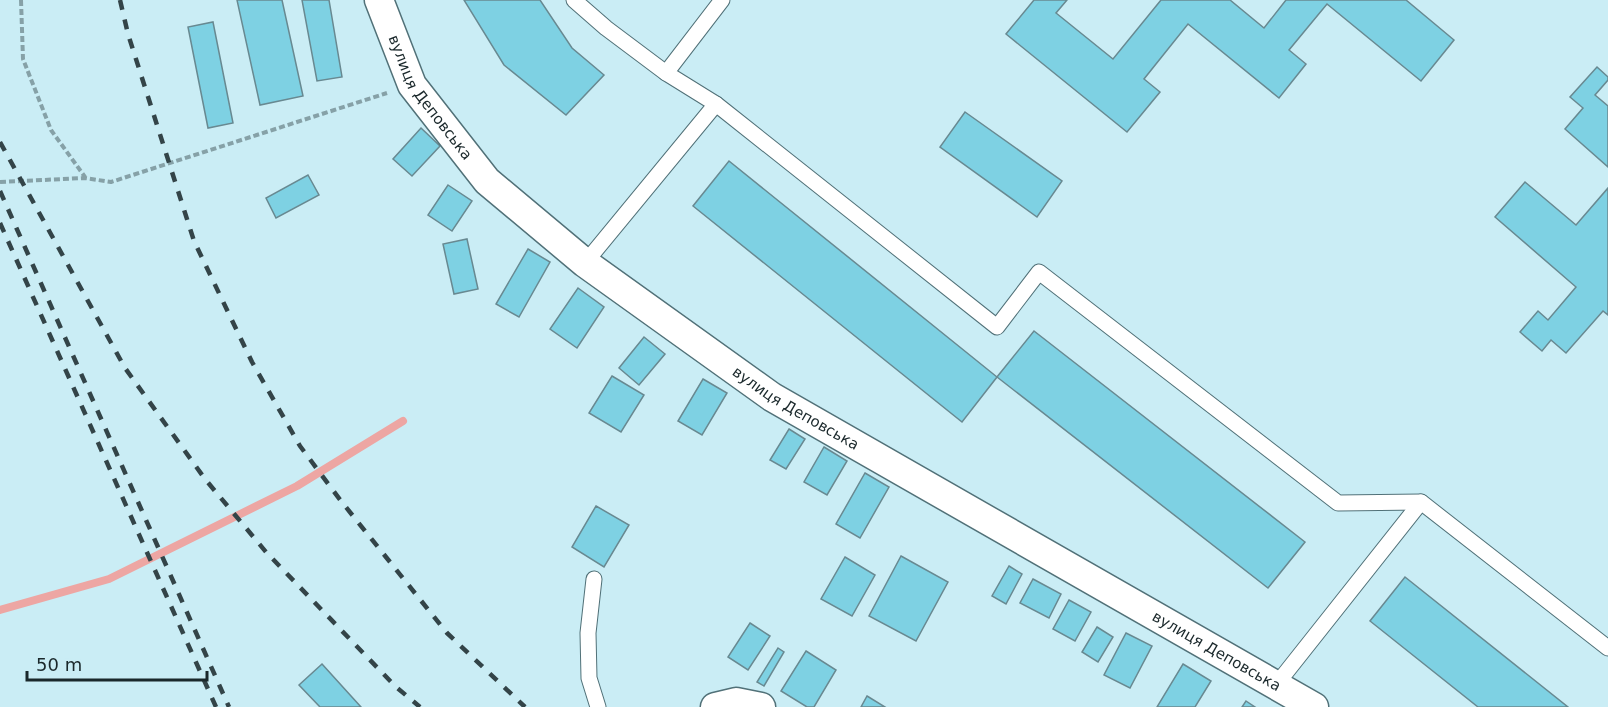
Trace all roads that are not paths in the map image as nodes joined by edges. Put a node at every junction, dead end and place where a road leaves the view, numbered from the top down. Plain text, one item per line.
1 (379, 0) edge
2 (574, 0) edge
3 (722, 0) edge
4 (666, 73) junction
5 (716, 104) junction
6 (585, 263) junction
7 (1421, 502) junction
8 (594, 579) dead end
9 (1608, 648) edge
10 (1276, 685) junction
11 (598, 707) edge
12 (715, 707) edge
13 (761, 707) edge
14 (1314, 707) edge

1 - 6 street, вулиця Деповська
2 - 4 lane
3 - 4 lane
4 - 5 lane
5 - 6 lane
5 - 7 lane
6 - 10 street, вулиця Деповська
7 - 9 lane
7 - 10 lane
8 - 11 lane
10 - 14 street, вулиця Деповська
12 - 13 street

